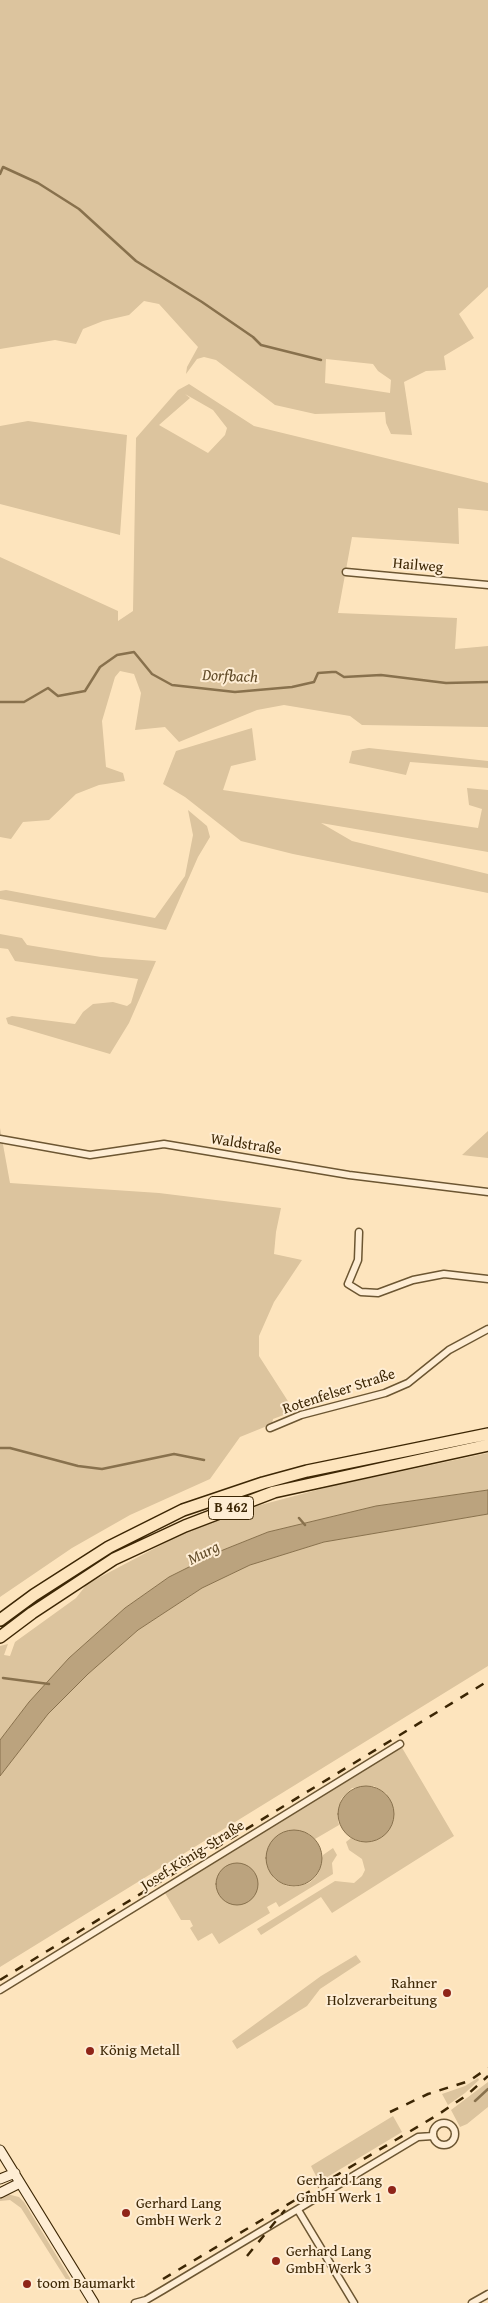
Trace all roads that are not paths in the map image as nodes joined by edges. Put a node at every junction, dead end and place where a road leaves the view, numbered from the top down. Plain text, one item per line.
1 (346, 572) dead end
2 (488, 585) edge
3 (0, 1139) edge
4 (488, 1192) edge
5 (359, 1232) dead end
6 (488, 1279) edge
7 (488, 1328) edge
8 (270, 1428) dead end
9 (488, 1434) edge
10 (488, 1444) edge
11 (0, 1620) edge
12 (0, 1637) edge
13 (400, 1744) dead end
14 (0, 1990) edge
15 (433, 2136) dead end
16 (0, 2150) edge
17 (15, 2173) junction
18 (0, 2179) edge
19 (20, 2183) junction
20 (0, 2193) edge
21 (298, 2210) junction
22 (488, 2294) edge
23 (145, 2302) edge
24 (94, 2303) edge
25 (135, 2303) edge
26 (354, 2303) edge
27 (472, 2303) edge

1 - 2 street, Hailweg
3 - 4 street, Waldstraße
5 - 6 street
7 - 8 street, Rotenfelser Straße
9 - 11 highway, B 462
10 - 12 highway, B 462
13 - 14 street, Josef-König-Straße
15 - 21 street
16 - 17 street
17 - 18 street
17 - 19 street
19 - 20 street
19 - 24 street
21 - 23 street
21 - 26 street
22 - 27 street
23 - 25 street

